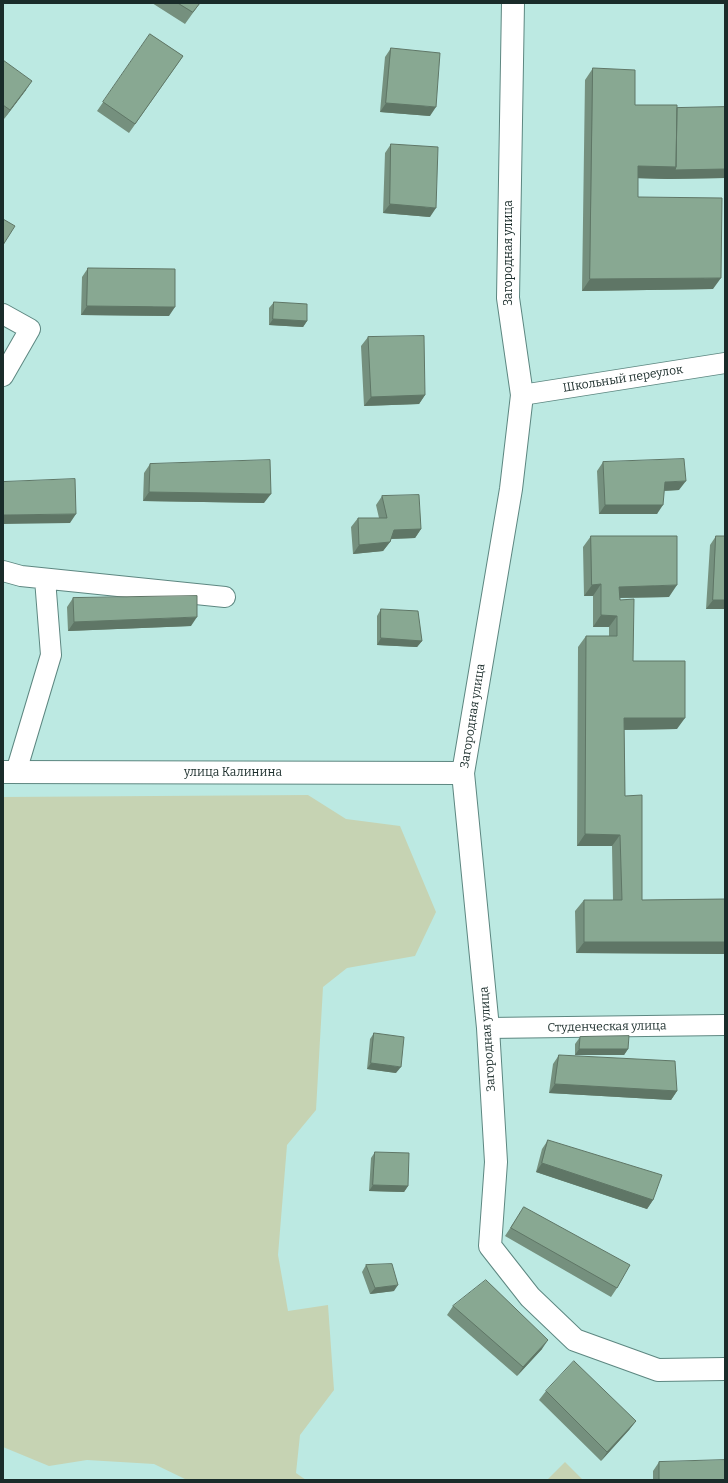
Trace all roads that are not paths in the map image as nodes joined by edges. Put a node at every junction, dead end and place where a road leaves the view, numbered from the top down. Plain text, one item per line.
1 (513, 3) edge
2 (3, 314) edge
3 (725, 364) edge
4 (3, 376) edge
5 (522, 395) junction
6 (3, 571) edge
7 (45, 579) junction
8 (225, 596) dead end
9 (10, 772) edge
10 (463, 773) junction
11 (725, 1025) edge
12 (488, 1028) junction
13 (725, 1369) edge

1 - 5 street, Загородная улица
2 - 4 street
3 - 5 street, Школьный переулок
5 - 10 street, Загородная улица
6 - 7 street
7 - 8 street
7 - 9 street
9 - 10 street, улица Калинина
10 - 12 street, Загородная улица
11 - 12 street, Студенческая улица
12 - 13 street, Загородная улица

